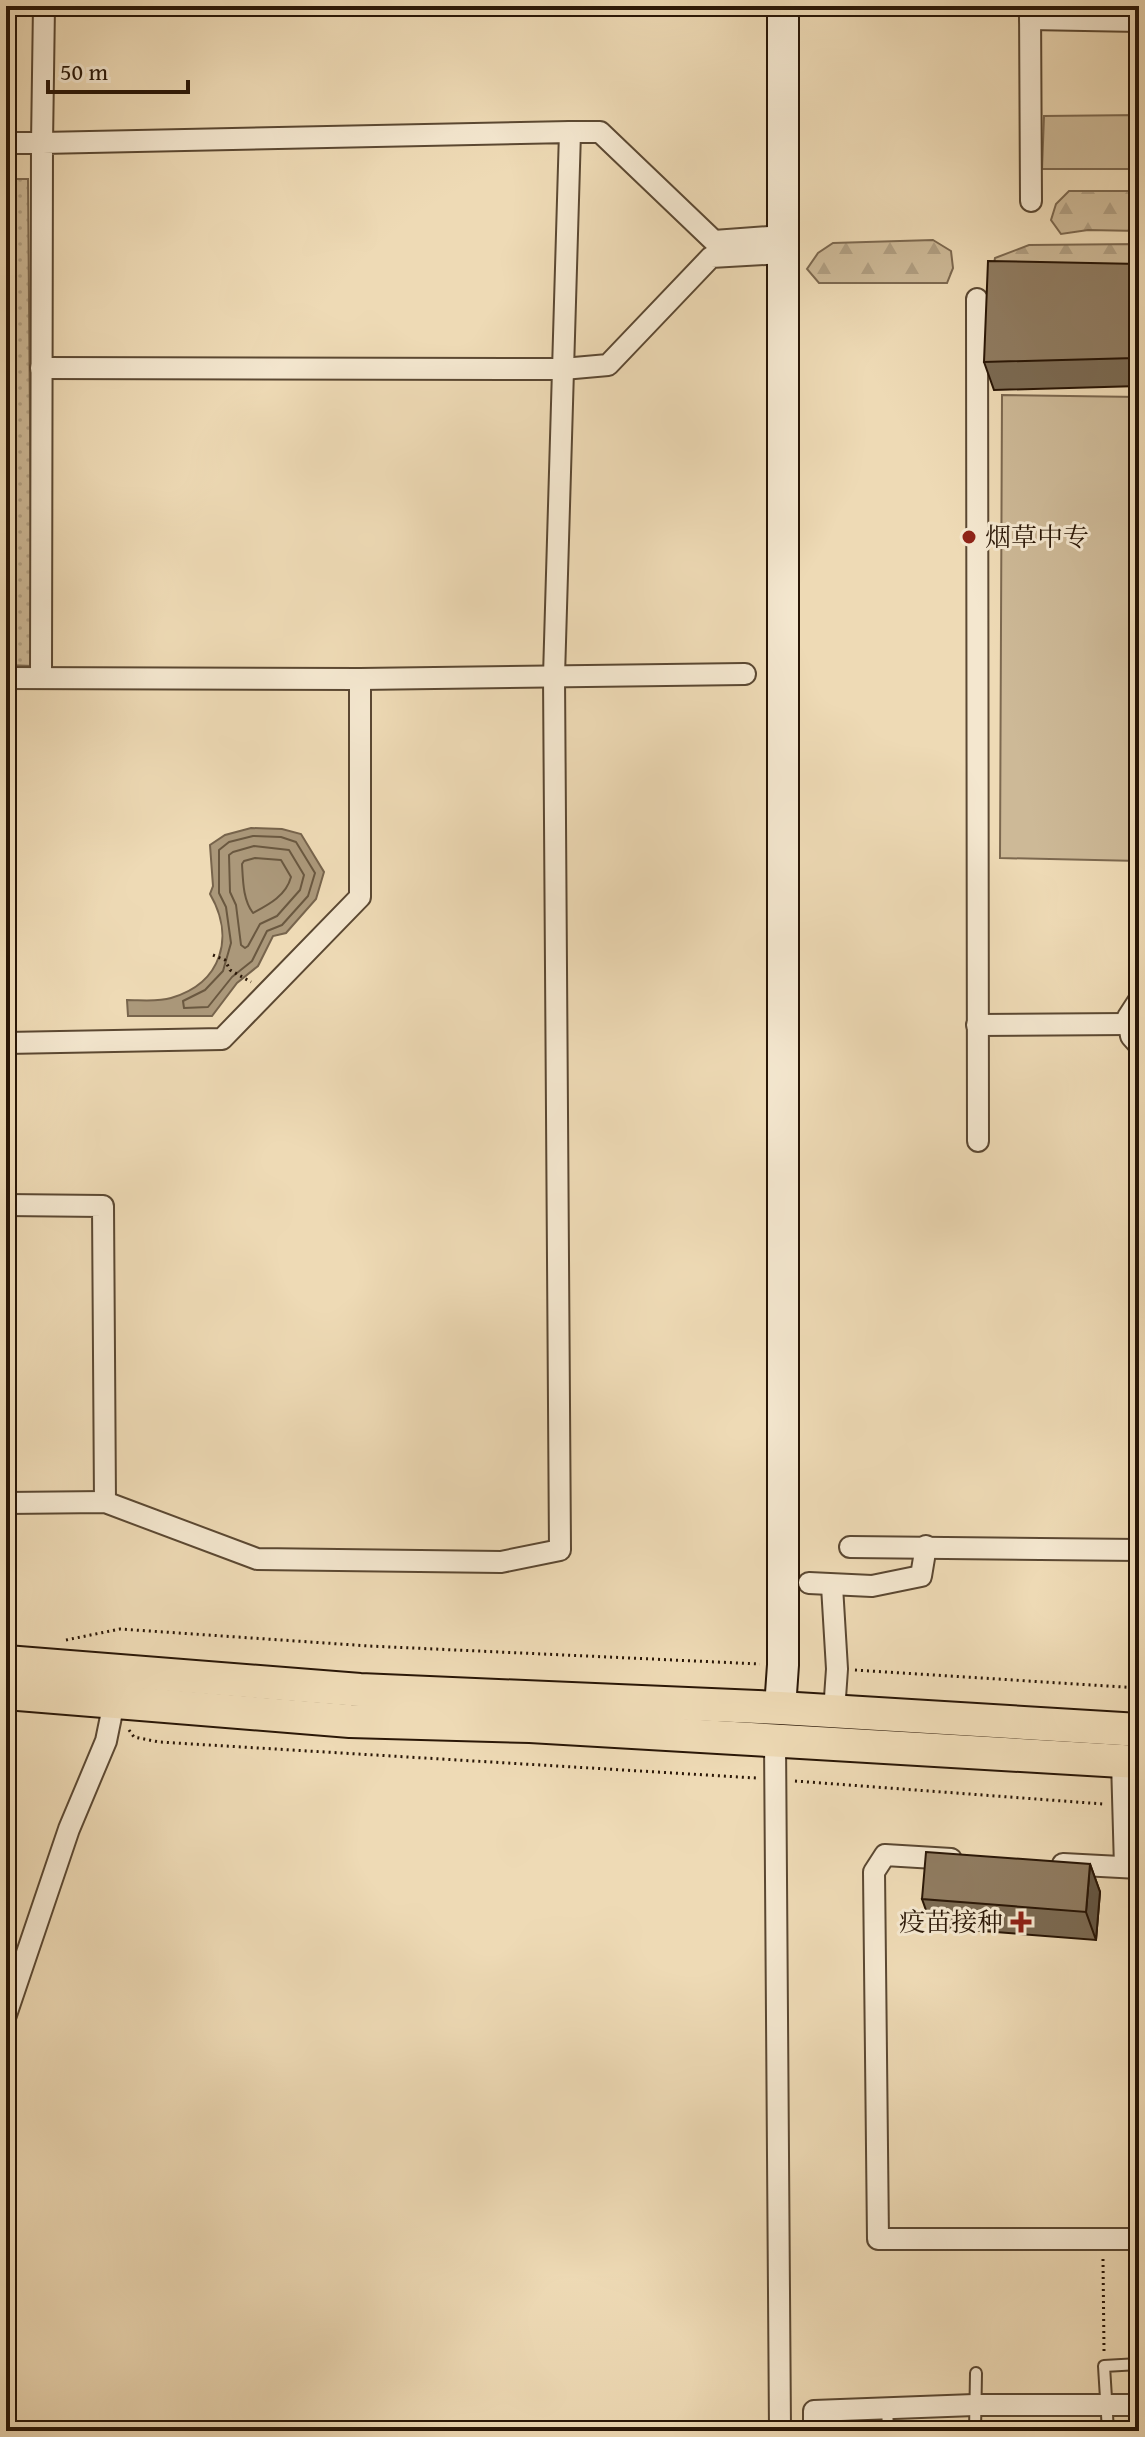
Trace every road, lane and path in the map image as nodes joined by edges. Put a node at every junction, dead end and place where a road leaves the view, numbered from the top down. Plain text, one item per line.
1 (44, 6) edge
2 (783, 6) edge
3 (1030, 13) edge
4 (1139, 21) edge
5 (570, 132) junction
6 (6, 143) edge
7 (42, 143) junction
8 (1031, 201) dead end
9 (783, 245) junction
10 (977, 299) dead end
11 (41, 368) junction
12 (563, 369) junction
13 (745, 674) dead end
14 (554, 676) junction
15 (6, 678) edge
16 (41, 678) junction
17 (360, 679) junction
18 (213, 955) dead end
19 (268, 992) junction
20 (1139, 1000) edge
21 (1128, 1024) junction
22 (977, 1025) junction
23 (6, 1043) edge
24 (1139, 1045) edge
25 (978, 1141) dead end
26 (6, 1205) edge
27 (105, 1502) junction
28 (6, 1503) edge
29 (926, 1546) junction
30 (850, 1547) dead end
31 (1139, 1550) edge
32 (809, 1583) dead end
33 (832, 1586) junction
34 (63, 1640) dead end
35 (6, 1662) edge
36 (783, 1665) junction
37 (837, 1669) junction
38 (1139, 1688) edge
39 (6, 1693) edge
40 (114, 1702) junction
41 (780, 1708) junction
42 (834, 1712) junction
43 (1139, 1730) edge
44 (775, 1740) junction
45 (1130, 1762) edge
46 (775, 1780) junction
47 (1123, 1806) junction
48 (965, 1859) edge
49 (1045, 1863) edge
50 (1132, 1867) edge
51 (6, 2015) edge
52 (1103, 2239) junction
53 (1139, 2239) edge
54 (1139, 2364) edge
55 (1104, 2366) junction
56 (976, 2373) dead end
57 (974, 2405) junction
58 (1106, 2405) junction
59 (1139, 2405) edge
60 (887, 2406) junction
61 (780, 2431) edge
62 (814, 2431) edge
63 (888, 2431) edge
64 (975, 2431) edge
65 (1108, 2431) edge

1 - 7 street
2 - 9 street
3 - 4 street
3 - 8 street
5 - 7 street
5 - 9 street
5 - 12 street
6 - 7 street
7 - 11 street
9 - 12 street
9 - 36 street
10 - 22 street
11 - 12 street
11 - 16 street
12 - 14 street
13 - 14 street
14 - 17 street
14 - 27 street
15 - 16 street
16 - 17 street
17 - 19 street
18 - 19 path
19 - 23 street
20 - 21 street
21 - 22 street
21 - 24 street
22 - 25 street
26 - 27 street
27 - 28 street
29 - 30 street
29 - 31 street
29 - 33 street
32 - 33 street
33 - 37 street
34 - 36 path
35 - 41 main road
36 - 41 street
37 - 38 path
37 - 42 street
39 - 40 main road
40 - 44 main road
40 - 46 path
40 - 51 street
41 - 42 main road
42 - 43 main road
44 - 45 main road
44 - 46 street
45 - 47 street
46 - 47 path
46 - 61 street
47 - 50 street
48 - 52 street
49 - 50 street
52 - 53 street
52 - 55 path
54 - 55 lane
55 - 58 lane
56 - 57 lane
57 - 58 street
57 - 60 street
57 - 64 lane
58 - 59 street
58 - 65 lane
60 - 62 street
60 - 63 lane

